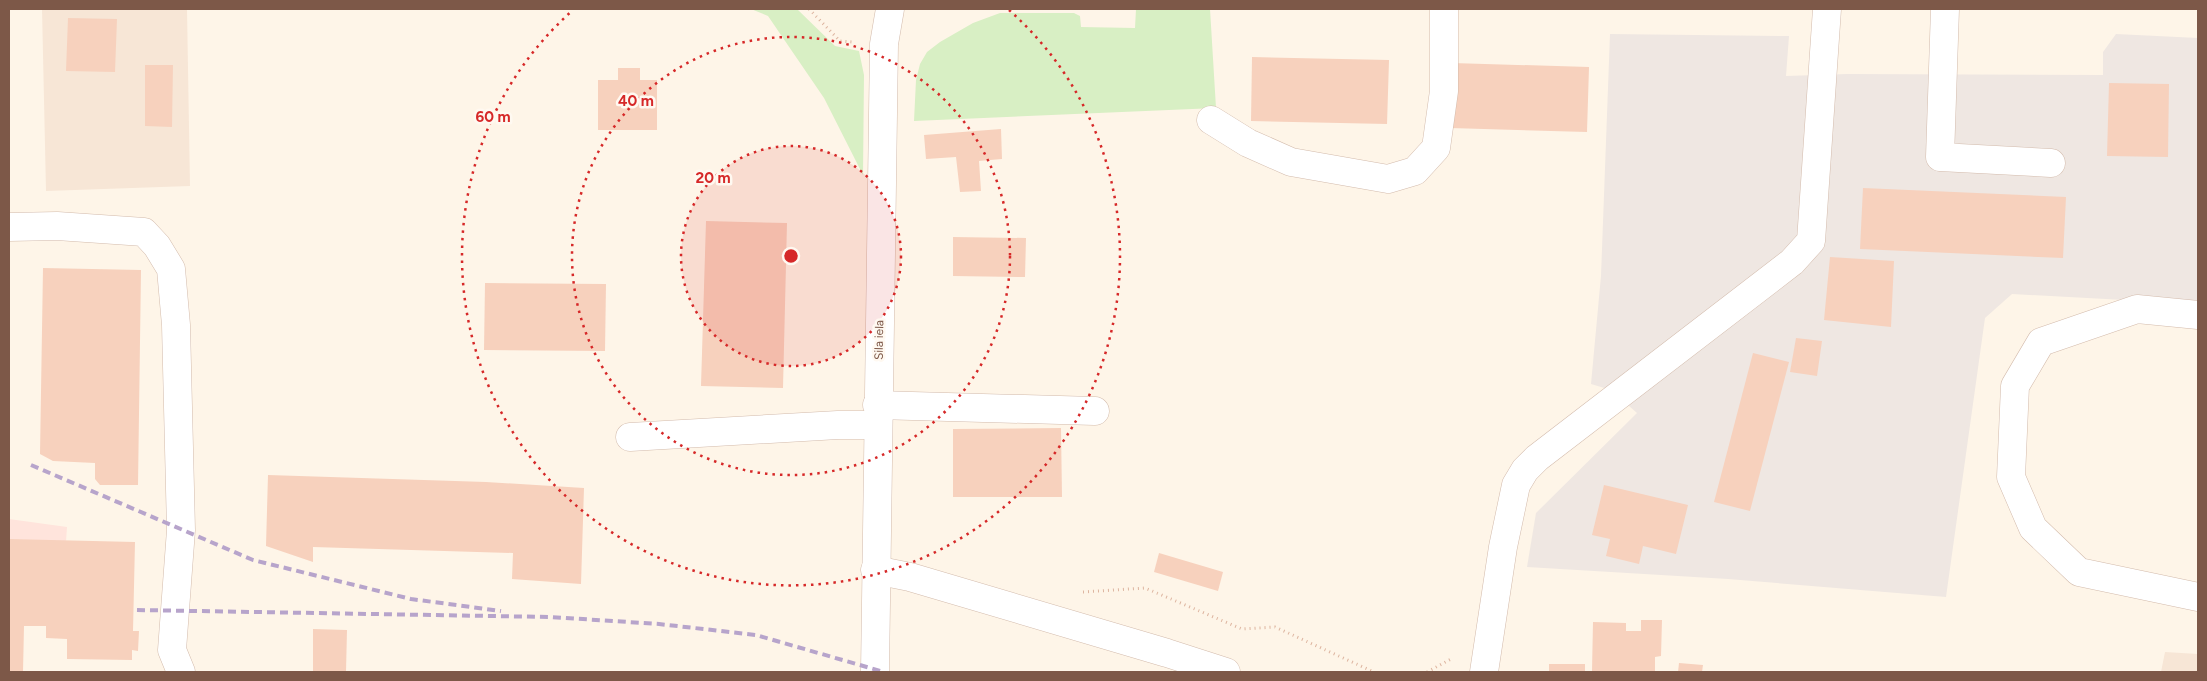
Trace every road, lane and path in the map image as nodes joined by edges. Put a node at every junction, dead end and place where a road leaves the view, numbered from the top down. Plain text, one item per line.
1 (809, 9) edge
2 (890, 9) edge
3 (1444, 9) edge
4 (1827, 9) edge
5 (1945, 9) edge
6 (858, 43) dead end
7 (1212, 120) dead end
8 (2052, 163) dead end
9 (9, 227) edge
10 (2198, 315) edge
11 (1095, 411) dead end
12 (877, 415) junction
13 (630, 437) dead end
14 (875, 570) junction
15 (1074, 592) dead end
16 (2198, 597) edge
17 (181, 672) edge
18 (875, 672) edge
19 (1221, 672) edge
20 (1374, 672) edge
21 (1484, 672) edge

1 - 6 path
2 - 12 street, Sila iela
3 - 7 street
4 - 21 street
5 - 8 street
9 - 17 street
10 - 16 street
11 - 12 street
12 - 13 street
12 - 14 street, Sila iela
14 - 18 street, Sila iela
14 - 19 street
15 - 20 path

